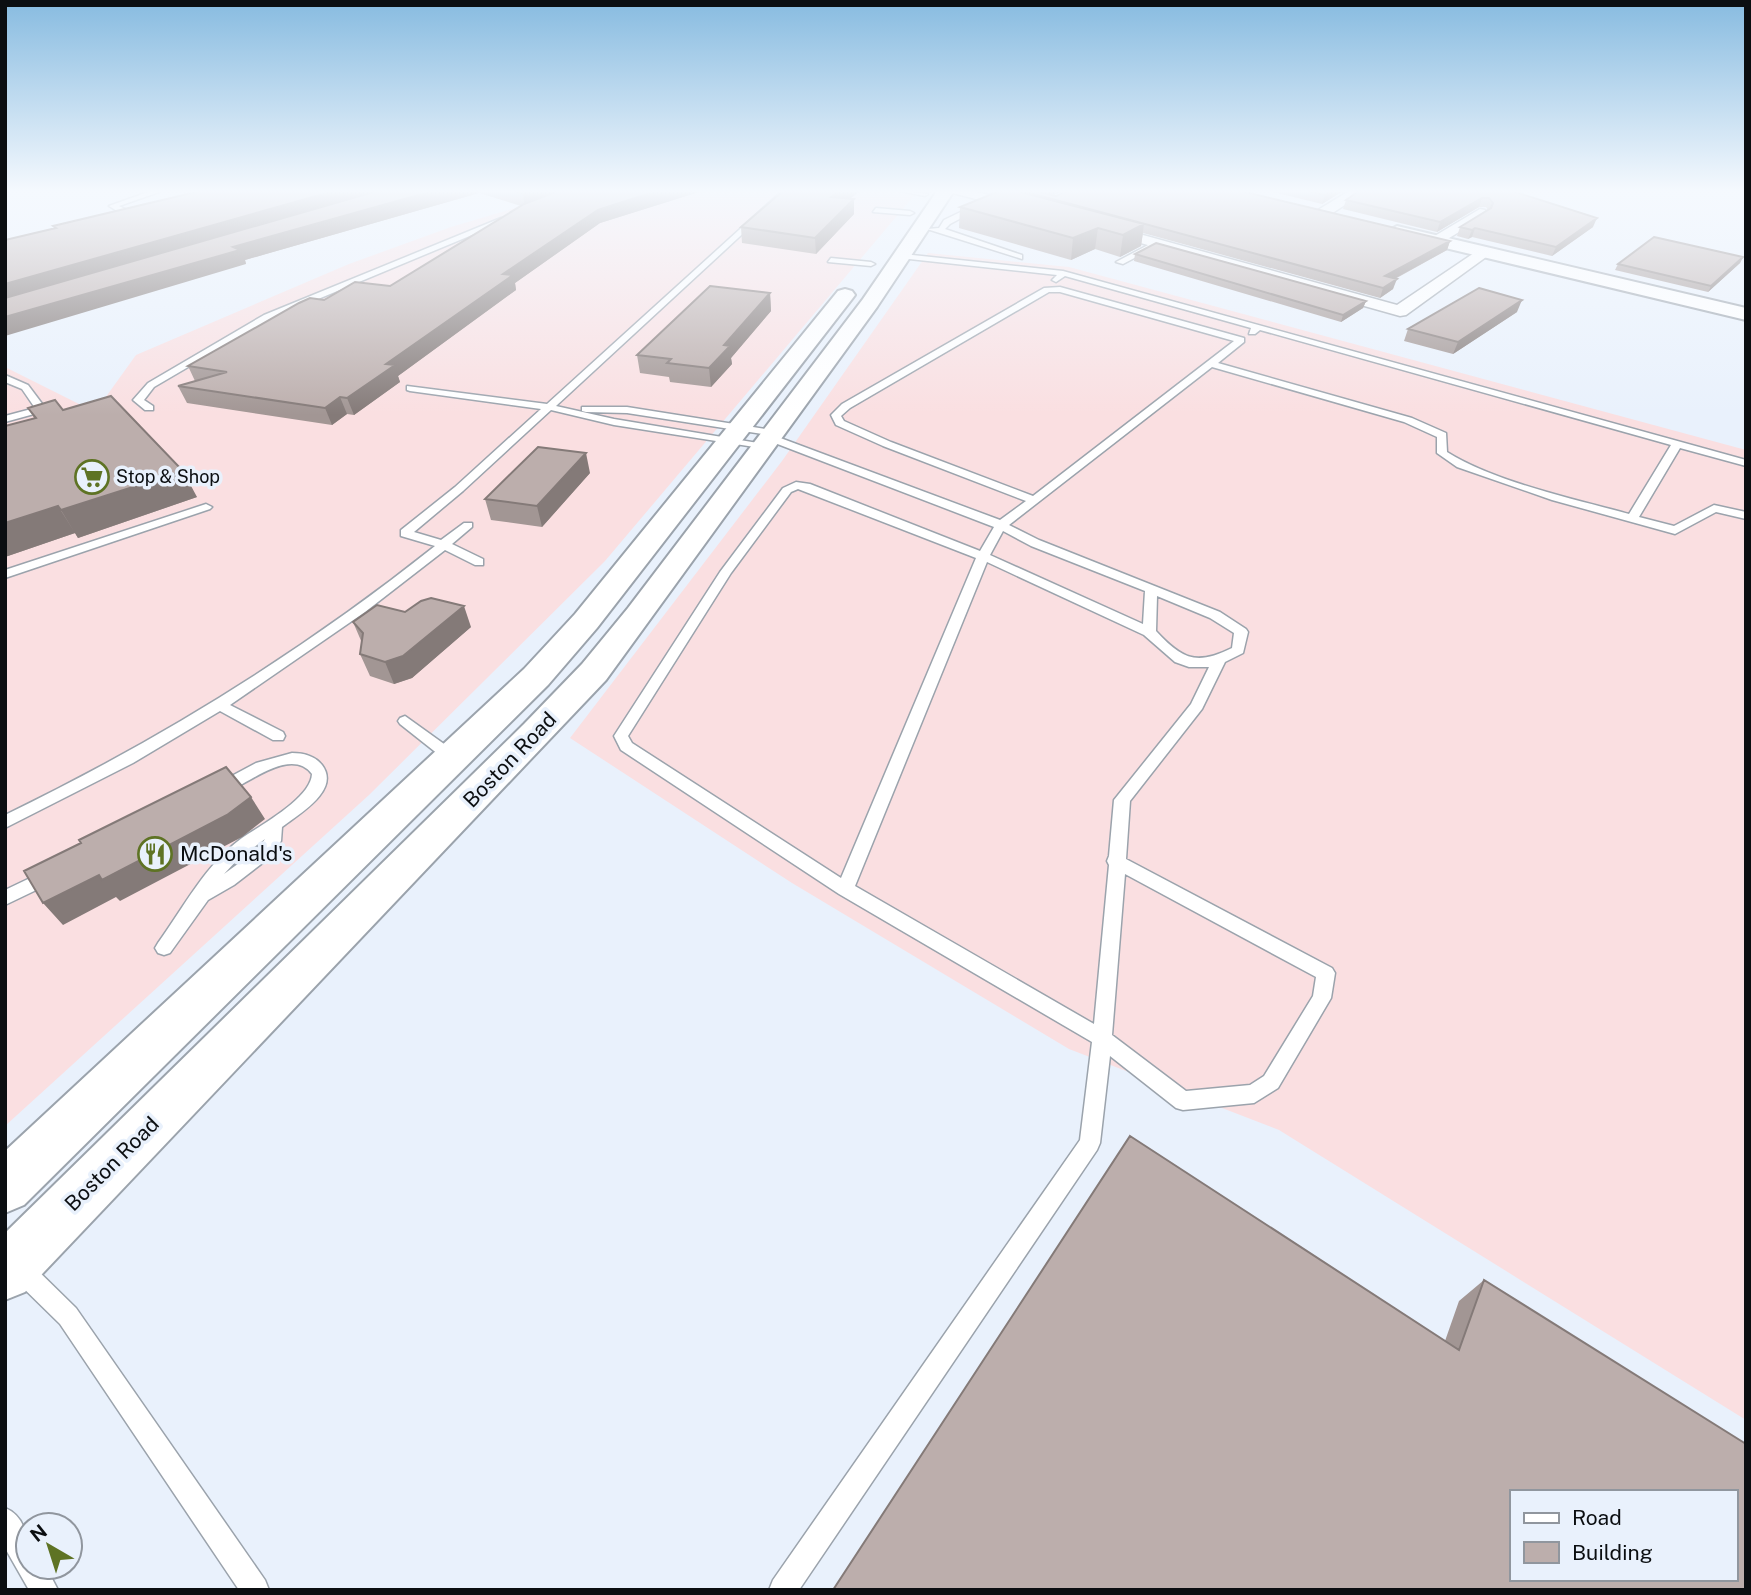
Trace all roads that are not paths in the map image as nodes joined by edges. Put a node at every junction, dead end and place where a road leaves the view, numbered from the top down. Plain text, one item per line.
1 (394, 265) edge
2 (704, 265) edge
3 (869, 265) edge
4 (895, 265) edge
5 (997, 265) edge
6 (1238, 265) edge
7 (1465, 265) edge
8 (1542, 265) edge
9 (1063, 272) junction
10 (1047, 290) junction
11 (1746, 314) edge
12 (1258, 327) junction
13 (1241, 340) junction
14 (1211, 363) junction
15 (5, 378) edge
16 (410, 388) dead end
17 (549, 407) junction
18 (149, 408) dead end
19 (5, 419) edge
20 (756, 437) junction
21 (1677, 444) junction
22 (1746, 463) edge
23 (1034, 500) junction
24 (206, 508) dead end
25 (1746, 516) edge
26 (1632, 519) junction
27 (468, 525) dead end
28 (1001, 525) junction
29 (444, 545) junction
30 (984, 556) junction
31 (479, 562) dead end
32 (5, 573) edge
33 (1151, 592) junction
34 (1149, 632) junction
35 (1218, 662) junction
36 (219, 705) junction
37 (405, 721) dead end
38 (278, 736) dead end
39 (453, 758) junction
40 (205, 797) edge
41 (5, 822) edge
42 (1115, 861) junction
43 (68, 867) edge
44 (845, 889) junction
45 (5, 898) edge
46 (164, 948) dead end
47 (1102, 1038) junction
48 (5, 1187) edge
49 (8, 1264) edge
50 (5, 1521) edge
51 (14, 1537) edge
52 (255, 1590) edge
53 (783, 1590) edge

1 - 18 lane
2 - 17 lane
3 - 20 main road, Boston Road
4 - 20 main road, Boston Road
5 - 9 lane
6 - 7 street
8 - 11 main road
9 - 10 lane
9 - 12 lane
10 - 13 lane
10 - 23 lane
12 - 13 lane
12 - 21 lane
13 - 14 lane
14 - 23 lane
14 - 26 lane
15 - 19 lane
16 - 17 lane
17 - 20 lane
17 - 20 lane
17 - 29 lane
20 - 28 lane
20 - 39 main road, Boston Road
20 - 49 main road, Boston Road
21 - 22 lane
21 - 26 lane
23 - 28 lane
24 - 32 lane
25 - 26 lane
27 - 29 lane
28 - 30 lane
28 - 33 lane
29 - 31 lane
29 - 36 lane
30 - 34 lane
30 - 44 lane
30 - 44 lane
33 - 34 lane
33 - 35 lane
34 - 35 lane
35 - 42 lane
36 - 38 lane
36 - 41 lane
37 - 39 lane
39 - 48 main road, Boston Road
40 - 46 lane
42 - 47 lane
42 - 47 lane
43 - 45 lane
44 - 47 lane
47 - 53 lane
49 - 52 lane
50 - 51 lane

